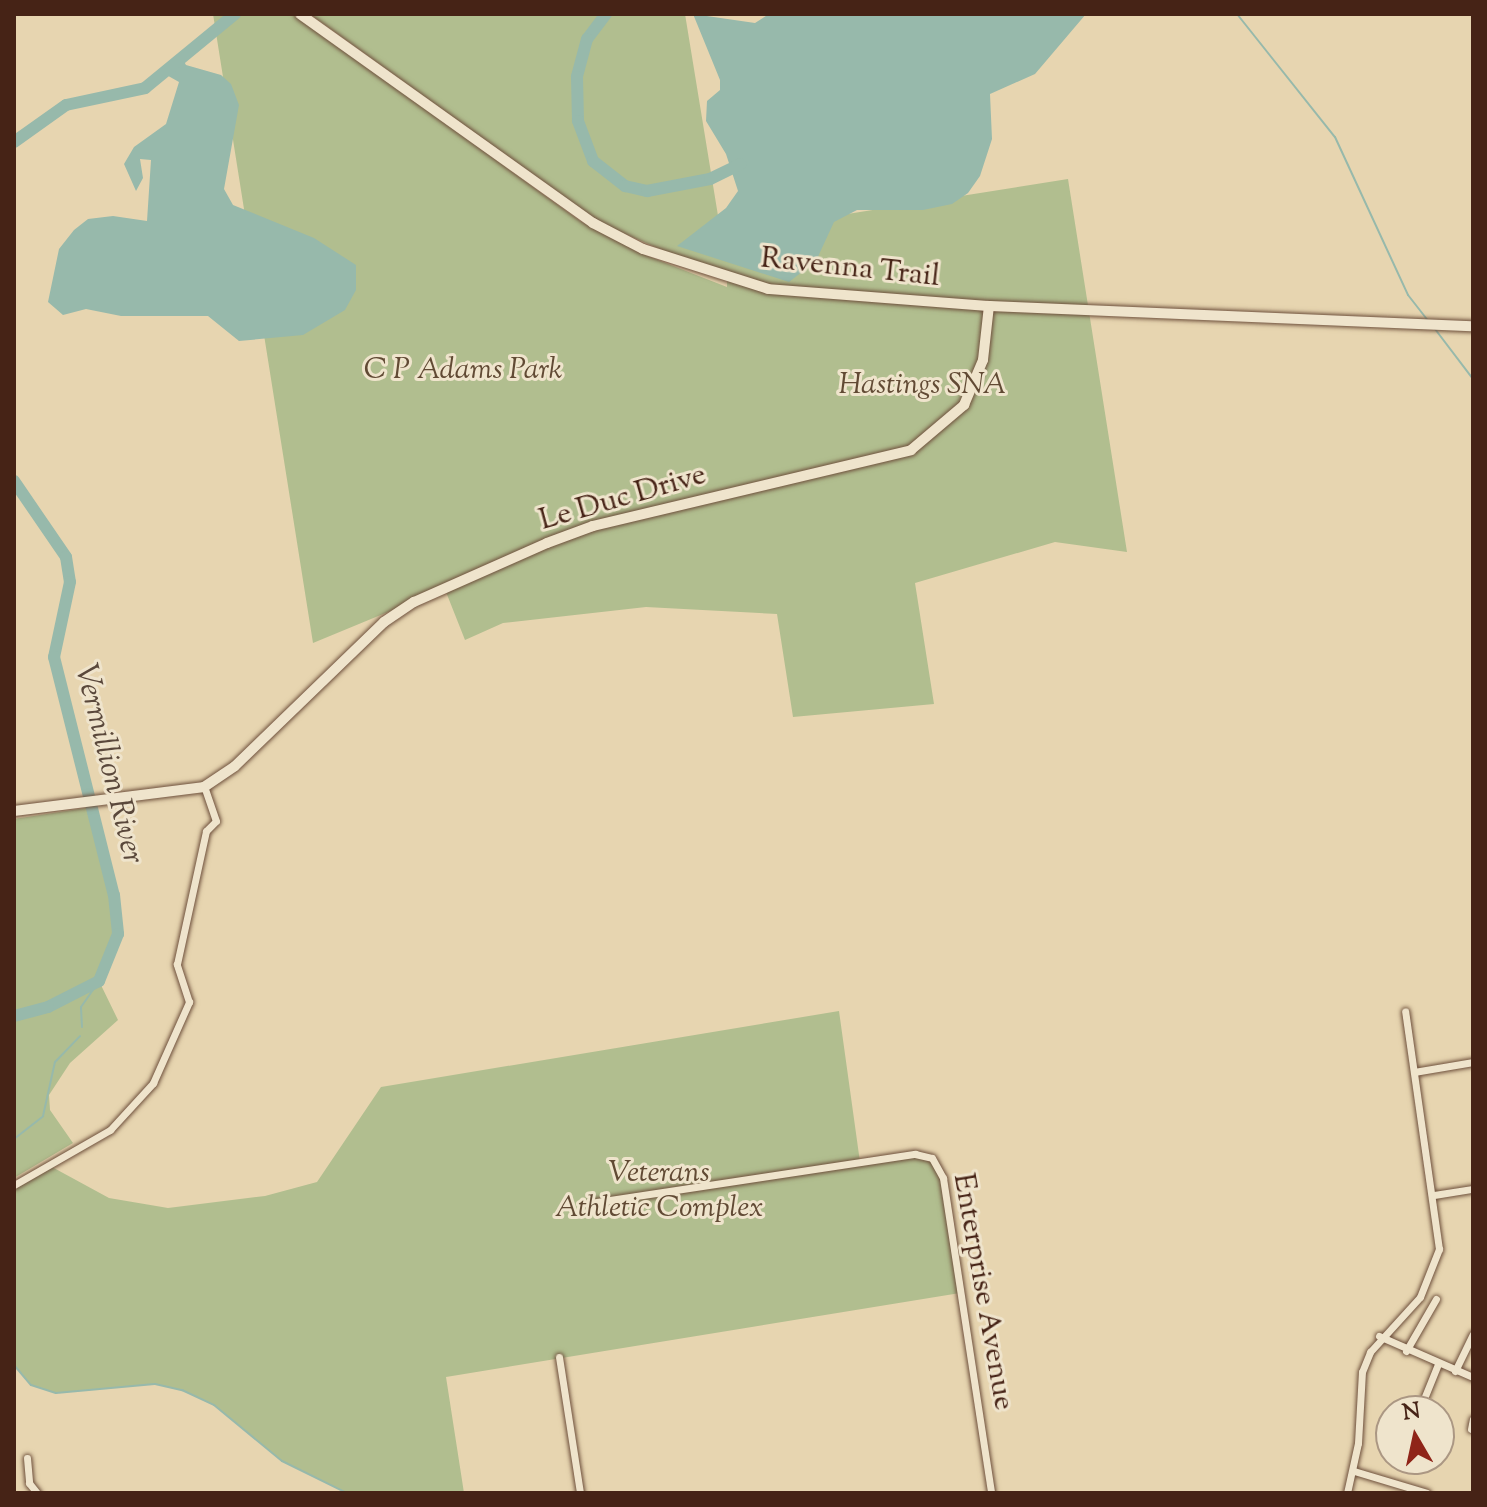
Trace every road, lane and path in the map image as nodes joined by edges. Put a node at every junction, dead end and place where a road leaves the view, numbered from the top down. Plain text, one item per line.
1 (300, 14) edge
2 (989, 306) junction
3 (1473, 326) edge
4 (204, 787) junction
5 (14, 811) edge
6 (1405, 1011) dead end
7 (1473, 1062) edge
8 (1414, 1072) junction
9 (14, 1185) edge
10 (1473, 1189) edge
11 (1434, 1195) junction
12 (590, 1203) dead end
13 (1436, 1299) dead end
14 (1473, 1334) edge
15 (1379, 1336) junction
16 (1406, 1351) junction
17 (559, 1357) dead end
18 (1438, 1364) junction
19 (1455, 1371) junction
20 (1473, 1377) edge
21 (1425, 1395) edge
22 (1473, 1419) edge
23 (1471, 1429) edge
24 (27, 1458) dead end
25 (1354, 1471) junction
26 (37, 1493) edge
27 (580, 1493) edge
28 (991, 1493) edge
29 (1347, 1493) edge
30 (1427, 1493) edge

1 - 2 street, Ravenna Trail
2 - 3 street, Ravenna Trail
2 - 4 street, Le Duc Drive
4 - 5 street
4 - 9 street
6 - 8 street
7 - 8 street
8 - 11 street
10 - 11 street
11 - 15 street
12 - 28 street, Enterprise Avenue
13 - 16 street
14 - 19 street
15 - 16 street
15 - 25 street
16 - 18 street
17 - 27 street
18 - 19 street
18 - 21 street
19 - 20 street
22 - 23 street
24 - 26 street
25 - 29 street
25 - 30 street

